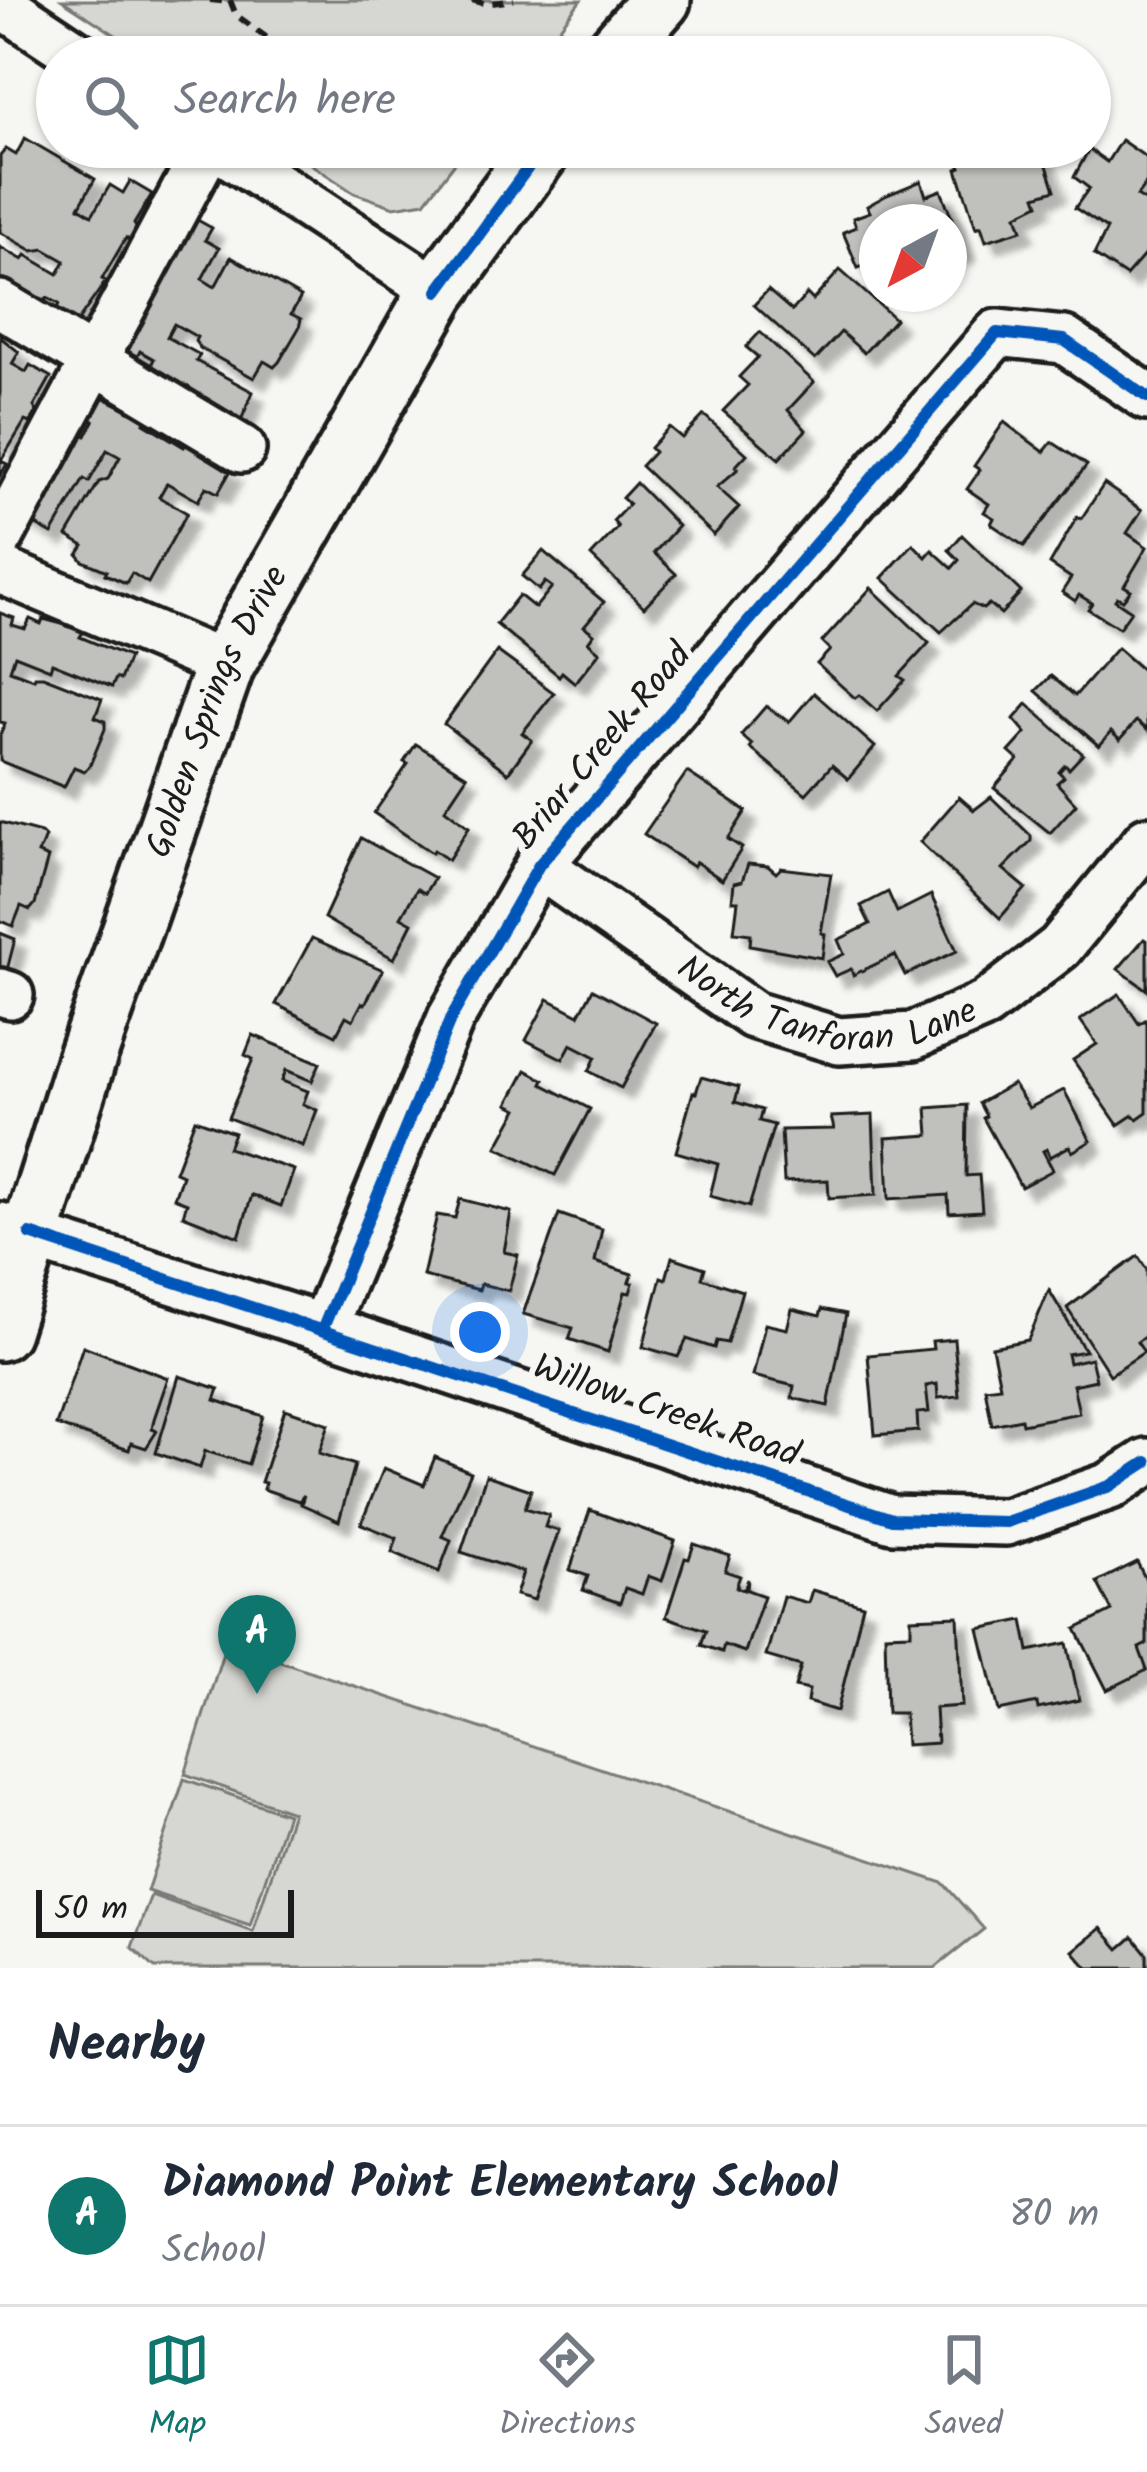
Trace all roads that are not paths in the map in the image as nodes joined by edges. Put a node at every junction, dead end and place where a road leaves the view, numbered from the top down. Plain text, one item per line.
1 (661, 0) edge
2 (0, 3) edge
3 (50, 36) edge
4 (629, 36) edge
5 (197, 168) edge
6 (250, 168) edge
7 (528, 168) edge
8 (438, 291) junction
9 (0, 304) edge
10 (95, 358) junction
11 (1147, 397) edge
12 (242, 449) dead end
13 (0, 537) edge
14 (0, 570) edge
15 (225, 665) junction
16 (1147, 841) edge
17 (539, 865) junction
18 (15, 1230) edge
19 (323, 1328) junction
20 (0, 1331) edge
21 (1147, 1462) edge

1 - 4 main road
2 - 3 street
5 - 10 street
6 - 8 street
7 - 8 main road, Golden Springs Drive
8 - 15 main road, Golden Springs Drive
9 - 10 street
10 - 12 street
10 - 13 street
11 - 17 street, Briar Creek Road
14 - 15 street
15 - 18 main road, Golden Springs Drive
16 - 17 street, North Tanforan Lane
17 - 19 street, Briar Creek Road
18 - 19 street, Willow Creek Road
18 - 20 main road, Golden Springs Drive
19 - 21 street, Willow Creek Road

